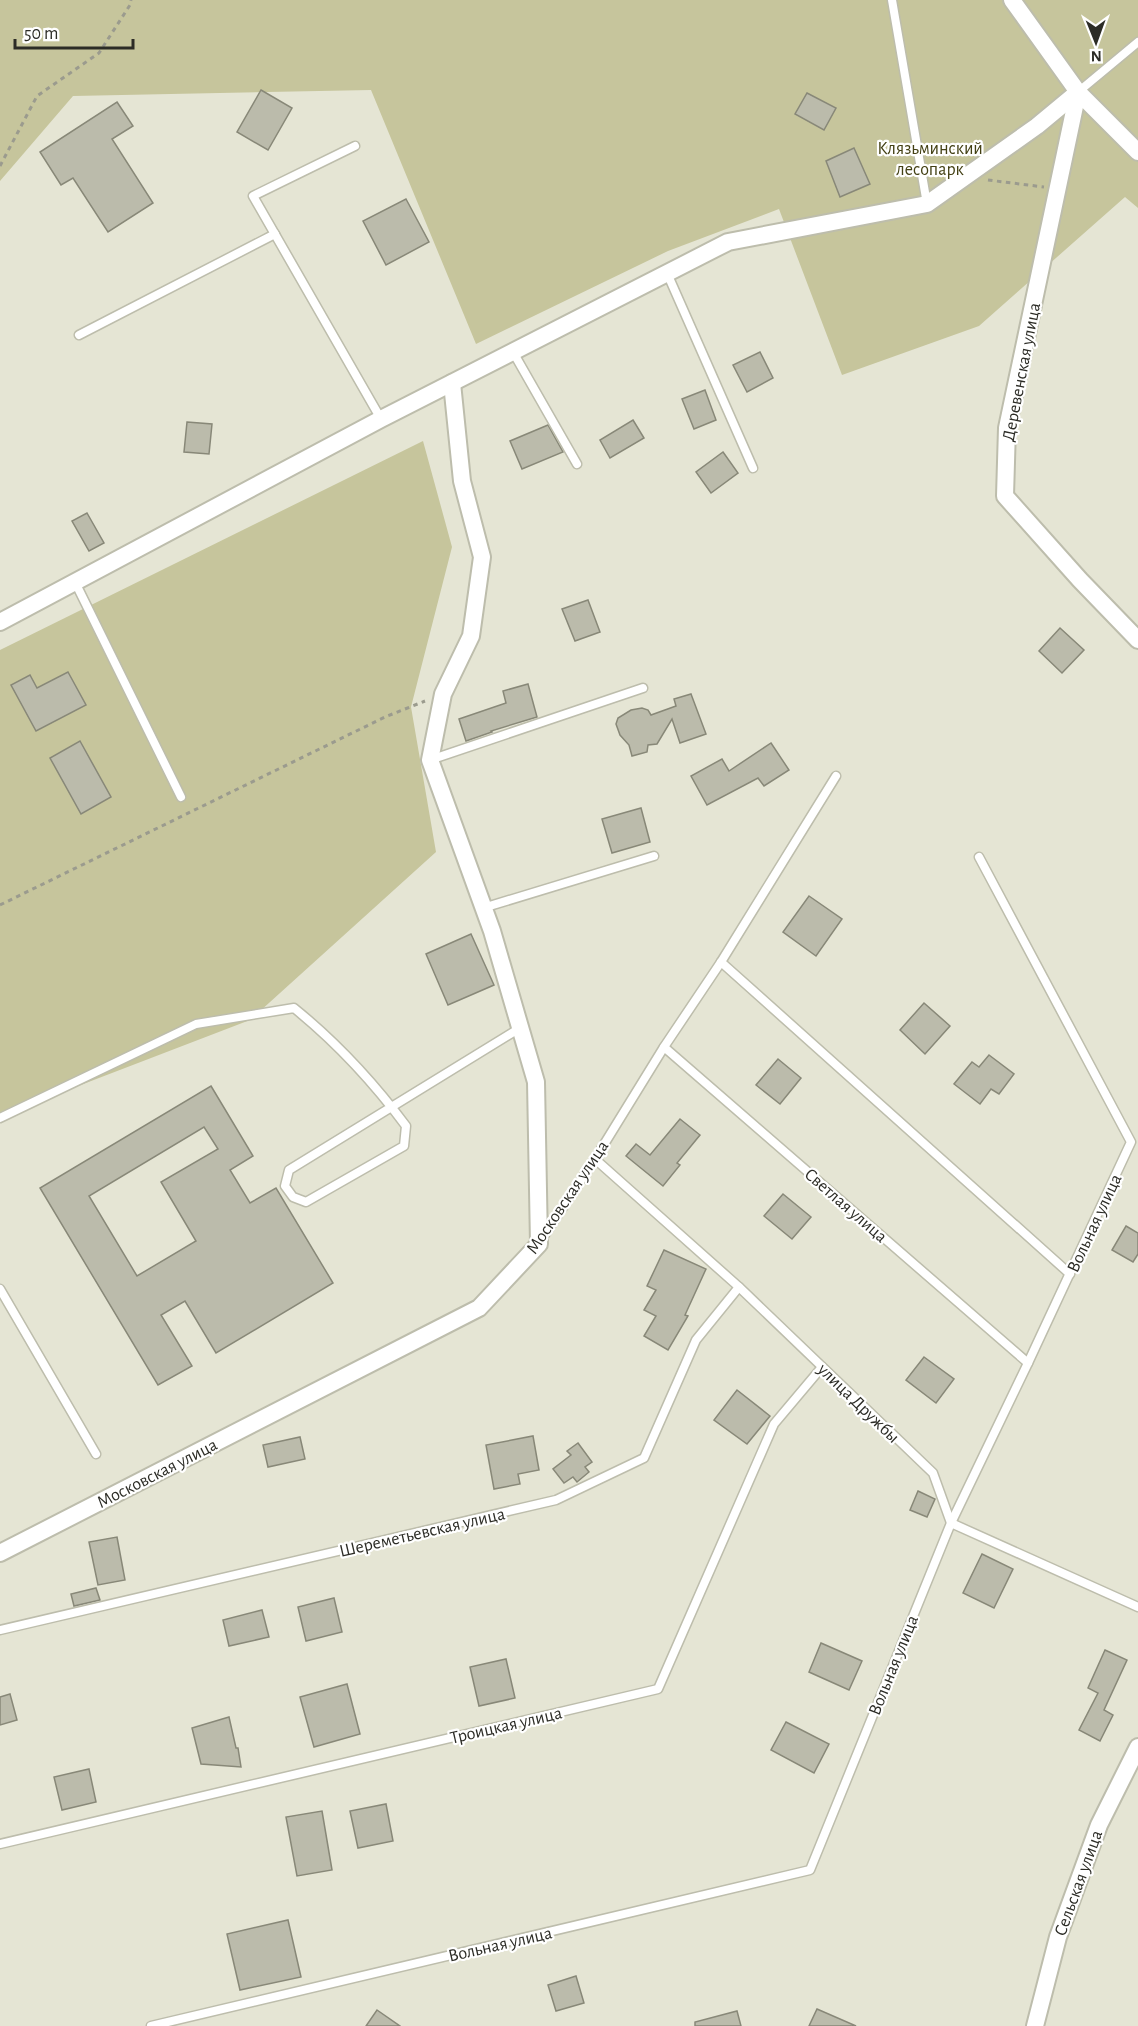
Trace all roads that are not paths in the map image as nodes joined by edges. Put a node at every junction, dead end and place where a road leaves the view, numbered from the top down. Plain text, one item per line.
1 (892, 0) edge
2 (1012, 0) edge
3 (1138, 42) edge
4 (1078, 92) junction
5 (355, 146) dead end
6 (1138, 152) edge
7 (927, 204) junction
8 (275, 234) junction
9 (667, 273) junction
10 (79, 335) dead end
11 (513, 352) junction
12 (452, 383) junction
13 (381, 419) junction
14 (577, 464) dead end
15 (753, 468) dead end
16 (75, 582) junction
17 (0, 622) edge
18 (1138, 640) edge
19 (643, 688) dead end
20 (430, 760) junction
21 (836, 776) dead end
22 (181, 797) dead end
23 (654, 856) dead end
24 (979, 857) dead end
25 (483, 908) junction
26 (721, 962) junction
27 (520, 1028) junction
28 (663, 1047) junction
29 (392, 1107) junction
30 (0, 1118) edge
31 (595, 1159) junction
32 (539, 1244) junction
33 (1070, 1274) junction
34 (739, 1287) junction
35 (0, 1289) edge
36 (1028, 1363) junction
37 (822, 1367) junction
38 (96, 1454) dead end
39 (951, 1523) junction
40 (0, 1553) edge
41 (1138, 1607) edge
42 (0, 1630) edge
43 (1138, 1747) edge
44 (0, 1844) edge
45 (151, 2026) edge
46 (1035, 2026) edge

1 - 7 lane
2 - 4 street
3 - 4 lane
4 - 6 street
4 - 7 street
4 - 18 street, Деревенская улица
5 - 8 lane
7 - 9 street
8 - 10 lane
8 - 13 lane
9 - 11 street
9 - 15 lane
11 - 12 street
11 - 14 lane
12 - 13 street
12 - 20 street
13 - 16 street
16 - 17 street
16 - 22 lane
19 - 20 lane
20 - 25 street
21 - 26 lane, Московская улица
23 - 25 lane
24 - 33 lane, Вольная улица
25 - 27 street
26 - 28 lane, Московская улица
26 - 33 lane
27 - 29 lane
27 - 32 street
28 - 31 lane, Московская улица
28 - 36 lane, Светлая улица
29 - 29 lane
29 - 30 lane
31 - 32 lane, Московская улица
31 - 34 lane, улица Дружбы
32 - 40 street, Московская улица
33 - 36 lane, Вольная улица
34 - 37 lane, улица Дружбы
34 - 42 lane, Шереметьевская улица
35 - 38 lane
36 - 39 lane, Вольная улица
37 - 39 lane, улица Дружбы
37 - 44 lane, Троицкая улица
39 - 41 lane
39 - 45 lane, Вольная улица
43 - 46 street, Сельская улица

